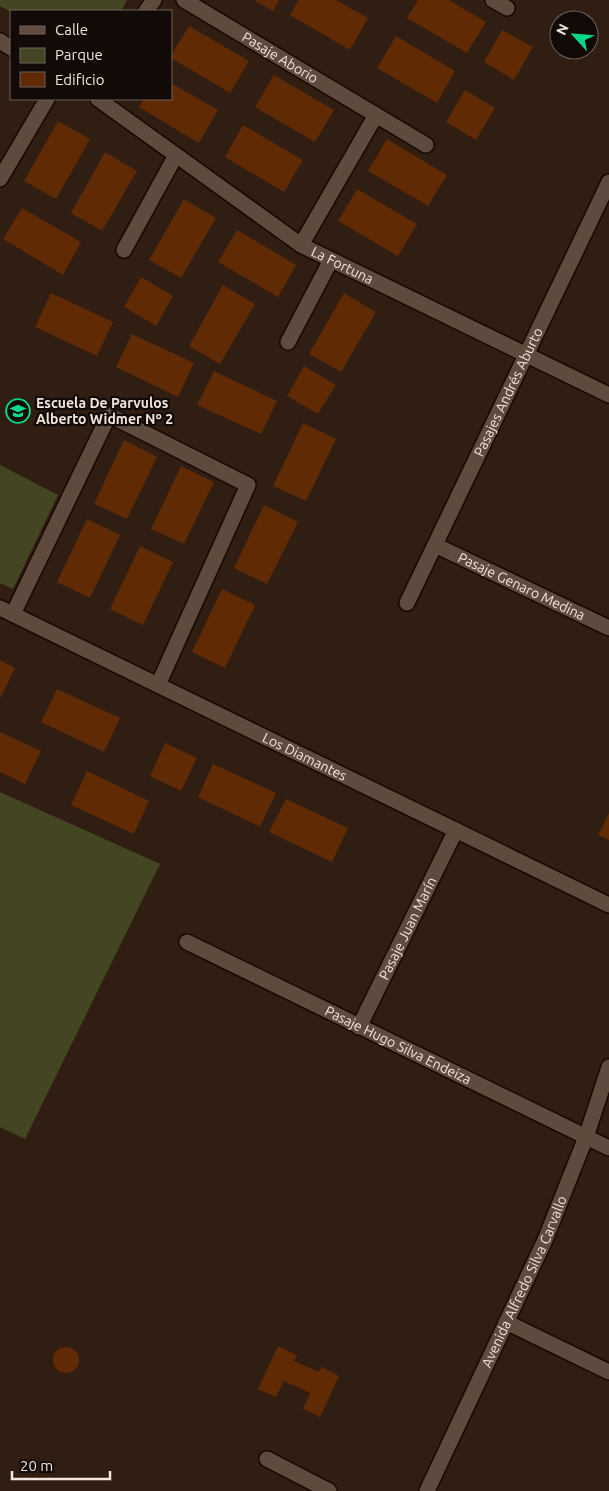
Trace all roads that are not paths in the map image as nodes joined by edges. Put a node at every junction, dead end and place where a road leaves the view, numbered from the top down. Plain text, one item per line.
1 (184, 0) edge
2 (493, 0) edge
3 (507, 8) dead end
4 (46, 100) edge
5 (99, 100) edge
6 (376, 115) junction
7 (426, 144) dead end
8 (176, 155) junction
9 (0, 179) edge
10 (609, 182) edge
11 (301, 245) junction
12 (124, 250) dead end
13 (331, 260) junction
14 (288, 342) dead end
15 (526, 354) junction
16 (609, 395) edge
17 (434, 545) junction
18 (407, 603) dead end
19 (6, 611) edge
20 (609, 628) edge
21 (158, 685) junction
22 (456, 830) junction
23 (609, 905) edge
24 (186, 942) dead end
25 (359, 1027) junction
26 (609, 1067) edge
27 (586, 1137) junction
28 (609, 1148) edge
29 (506, 1322) junction
30 (609, 1372) edge
31 (266, 1460) dead end
32 (329, 1491) edge
33 (427, 1491) edge

1 - 6 street, Pasaje Aborio
2 - 3 street
4 - 9 street
5 - 8 street, La Fortuna
6 - 7 street, Pasaje Aborio
6 - 11 street
8 - 11 street, La Fortuna
8 - 12 street
10 - 15 street, Pasajes Andrés Aburto
11 - 13 street, La Fortuna
13 - 14 street
13 - 15 street, La Fortuna
15 - 16 street, La Fortuna
15 - 17 street, Pasajes Andrés Aburto
17 - 18 street, Pasajes Andrés Aburto
17 - 20 street, Pasaje Genaro Medina
19 - 21 street, Los Diamantes
19 - 21 street
21 - 22 street, Los Diamantes
22 - 23 street, Los Diamantes
22 - 25 street, Pasaje Juan Marín
24 - 25 street, Pasaje Hugo Silva Endeiza
25 - 27 street, Pasaje Hugo Silva Endeiza
26 - 27 street, Avenida Alfredo Silva Carvallo
27 - 28 street, Pasaje Hugo Silva Endeiza
27 - 29 street, Avenida Alfredo Silva Carvallo
29 - 30 street
29 - 33 street, Avenida Alfredo Silva Carvallo
31 - 32 street

